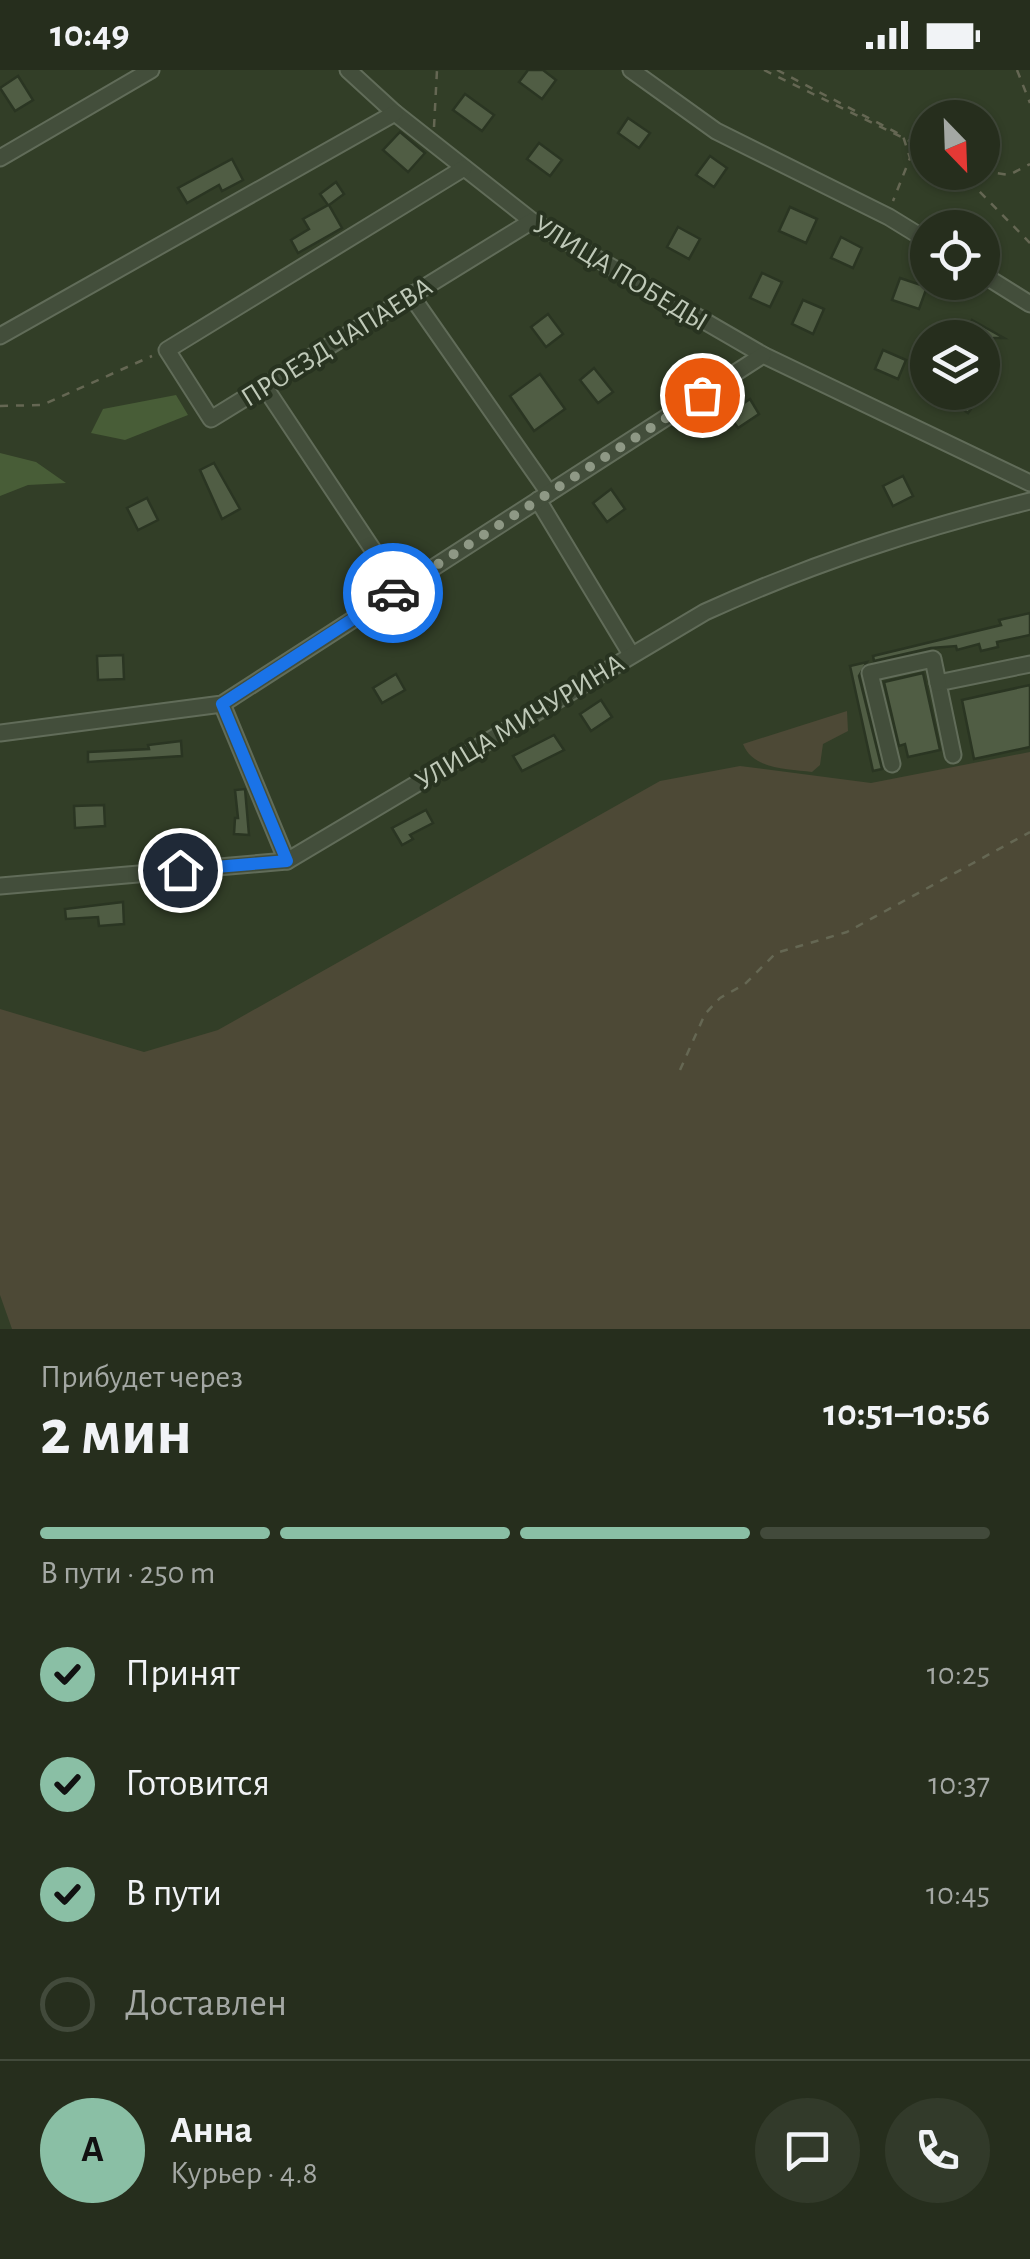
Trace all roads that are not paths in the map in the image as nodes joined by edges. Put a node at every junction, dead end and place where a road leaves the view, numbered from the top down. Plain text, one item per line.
1 (151, 70) edge
2 (348, 70) edge
3 (631, 70) edge
4 (395, 113) junction
5 (0, 158) edge
6 (464, 168) junction
7 (532, 221) junction
8 (910, 230) edge
9 (1000, 285) edge
10 (410, 294) junction
11 (1030, 304) edge
12 (0, 336) edge
13 (763, 356) junction
14 (266, 388) junction
15 (1030, 482) edge
16 (543, 496) junction
17 (1030, 501) edge
18 (399, 589) junction
19 (630, 654) junction
20 (1030, 664) edge
21 (938, 684) junction
22 (222, 704) junction
23 (0, 733) edge
24 (953, 755) dead end
25 (892, 764) dead end
26 (287, 861) junction
27 (0, 886) edge

1 - 5 street
2 - 4 street, УЛИЦА ПОБЕДЫ
3 - 8 street
4 - 6 street, УЛИЦА ПОБЕДЫ
4 - 12 street
6 - 7 street, УЛИЦА ПОБЕДЫ
6 - 14 street, ПРОЕЗД ЧАПАЕВА
7 - 10 street, ПРОЕЗД ЧАПАЕВА
7 - 13 street, УЛИЦА ПОБЕДЫ
9 - 11 street
10 - 14 street, ПРОЕЗД ЧАПАЕВА
10 - 16 street
13 - 15 street, УЛИЦА ПОБЕДЫ
13 - 16 street
14 - 18 street
16 - 18 street
16 - 19 street
17 - 19 street, УЛИЦА МИЧУРИНА
18 - 22 street
19 - 26 street, УЛИЦА МИЧУРИНА
20 - 21 street
21 - 24 street
21 - 25 street
22 - 23 street
22 - 26 street
26 - 27 street, УЛИЦА МИЧУРИНА

